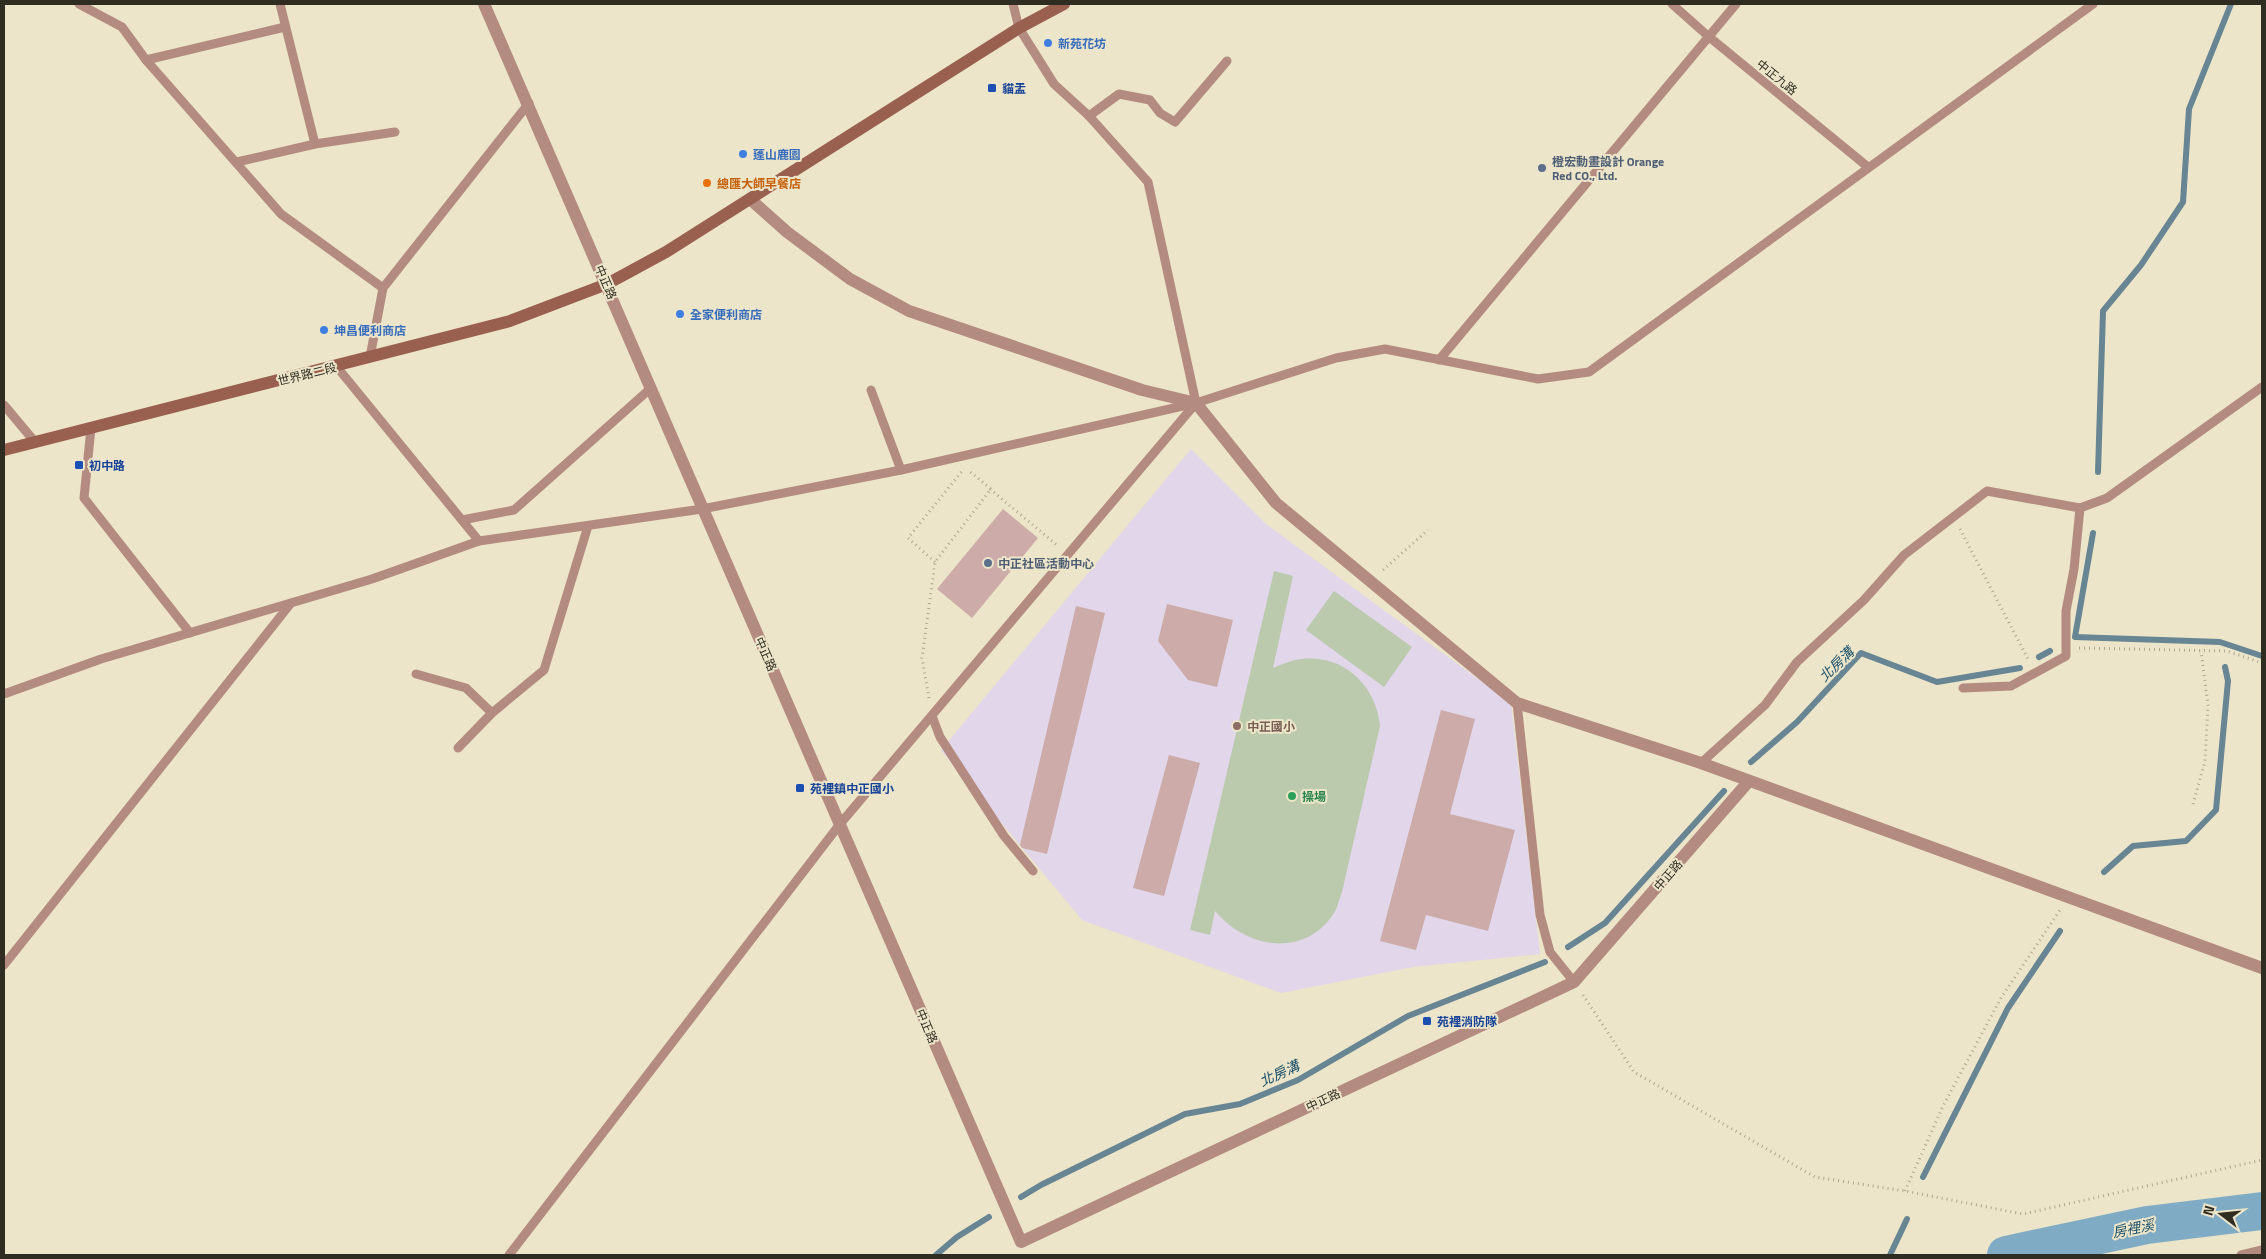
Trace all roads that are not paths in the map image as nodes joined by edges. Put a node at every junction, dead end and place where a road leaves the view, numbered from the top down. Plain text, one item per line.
1 (79, 4) edge
2 (280, 4) edge
3 (484, 4) edge
4 (1013, 4) edge
5 (1064, 4) edge
6 (1672, 4) edge
7 (1736, 4) edge
8 (2093, 4) edge
9 (286, 27) junction
10 (1019, 28) junction
11 (1708, 36) junction
12 (146, 60) junction
13 (1227, 62) dead end
14 (528, 103) junction
15 (1088, 116) junction
16 (395, 132) dead end
17 (315, 144) junction
18 (237, 162) junction
19 (1868, 167) junction
20 (750, 199) junction
21 (607, 284) junction
22 (383, 288) junction
23 (370, 358) junction
24 (1439, 360) junction
25 (337, 367) junction
26 (2262, 387) edge
27 (651, 388) junction
28 (871, 390) dead end
29 (1196, 403) junction
30 (4, 406) edge
31 (91, 428) junction
32 (35, 442) junction
33 (4, 450) edge
34 (901, 470) junction
35 (2080, 508) junction
36 (702, 509) junction
37 (462, 520) junction
38 (588, 526) junction
39 (479, 541) junction
40 (291, 603) junction
41 (190, 633) junction
42 (416, 674) dead end
43 (1963, 688) dead end
44 (4, 694) edge
45 (1517, 703) junction
46 (492, 713) junction
47 (932, 716) junction
48 (458, 748) dead end
49 (1701, 762) junction
50 (1749, 781) junction
51 (840, 824) junction
52 (1033, 871) dead end
53 (4, 965) edge
54 (2262, 968) edge
55 (1574, 982) junction
56 (2262, 1250) edge
57 (509, 1255) edge
58 (2241, 1255) edge

1 - 12 lane
2 - 9 lane
3 - 14 street, 中正路
4 - 10 lane
5 - 10 main road, 世界路二段
6 - 11 lane, 中正九路
7 - 11 lane
8 - 19 lane
9 - 12 lane
9 - 17 lane
10 - 15 lane
10 - 20 main road, 世界路二段
11 - 19 lane, 中正九路
11 - 24 lane
12 - 18 lane
13 - 15 lane
14 - 21 street, 中正路
14 - 22 lane
15 - 29 lane
16 - 17 lane
17 - 18 lane
18 - 22 lane
19 - 24 lane
20 - 21 main road, 世界路二段
20 - 29 street
21 - 23 main road, 世界路二段
21 - 27 street, 中正路
22 - 23 lane
23 - 25 main road, 世界路二段
24 - 29 lane
25 - 31 main road, 世界路二段
25 - 37 lane
26 - 35 lane
27 - 36 street, 中正路
27 - 37 lane
28 - 34 lane
29 - 34 lane
29 - 45 street
29 - 47 lane
30 - 32 lane
31 - 32 main road, 世界路二段
31 - 41 lane
32 - 33 main road, 世界路二段
34 - 36 lane
35 - 43 lane
35 - 49 lane
36 - 38 lane
36 - 51 street, 中正路
37 - 39 lane
38 - 39 lane
38 - 46 lane
39 - 40 lane
40 - 41 lane
40 - 53 lane
41 - 44 lane
42 - 46 lane
45 - 49 street
45 - 55 lane
46 - 48 lane
47 - 51 lane
47 - 52 lane
49 - 50 street
50 - 54 street
50 - 55 street, 中正路
51 - 55 street, 中正路
51 - 57 lane
56 - 58 lane

